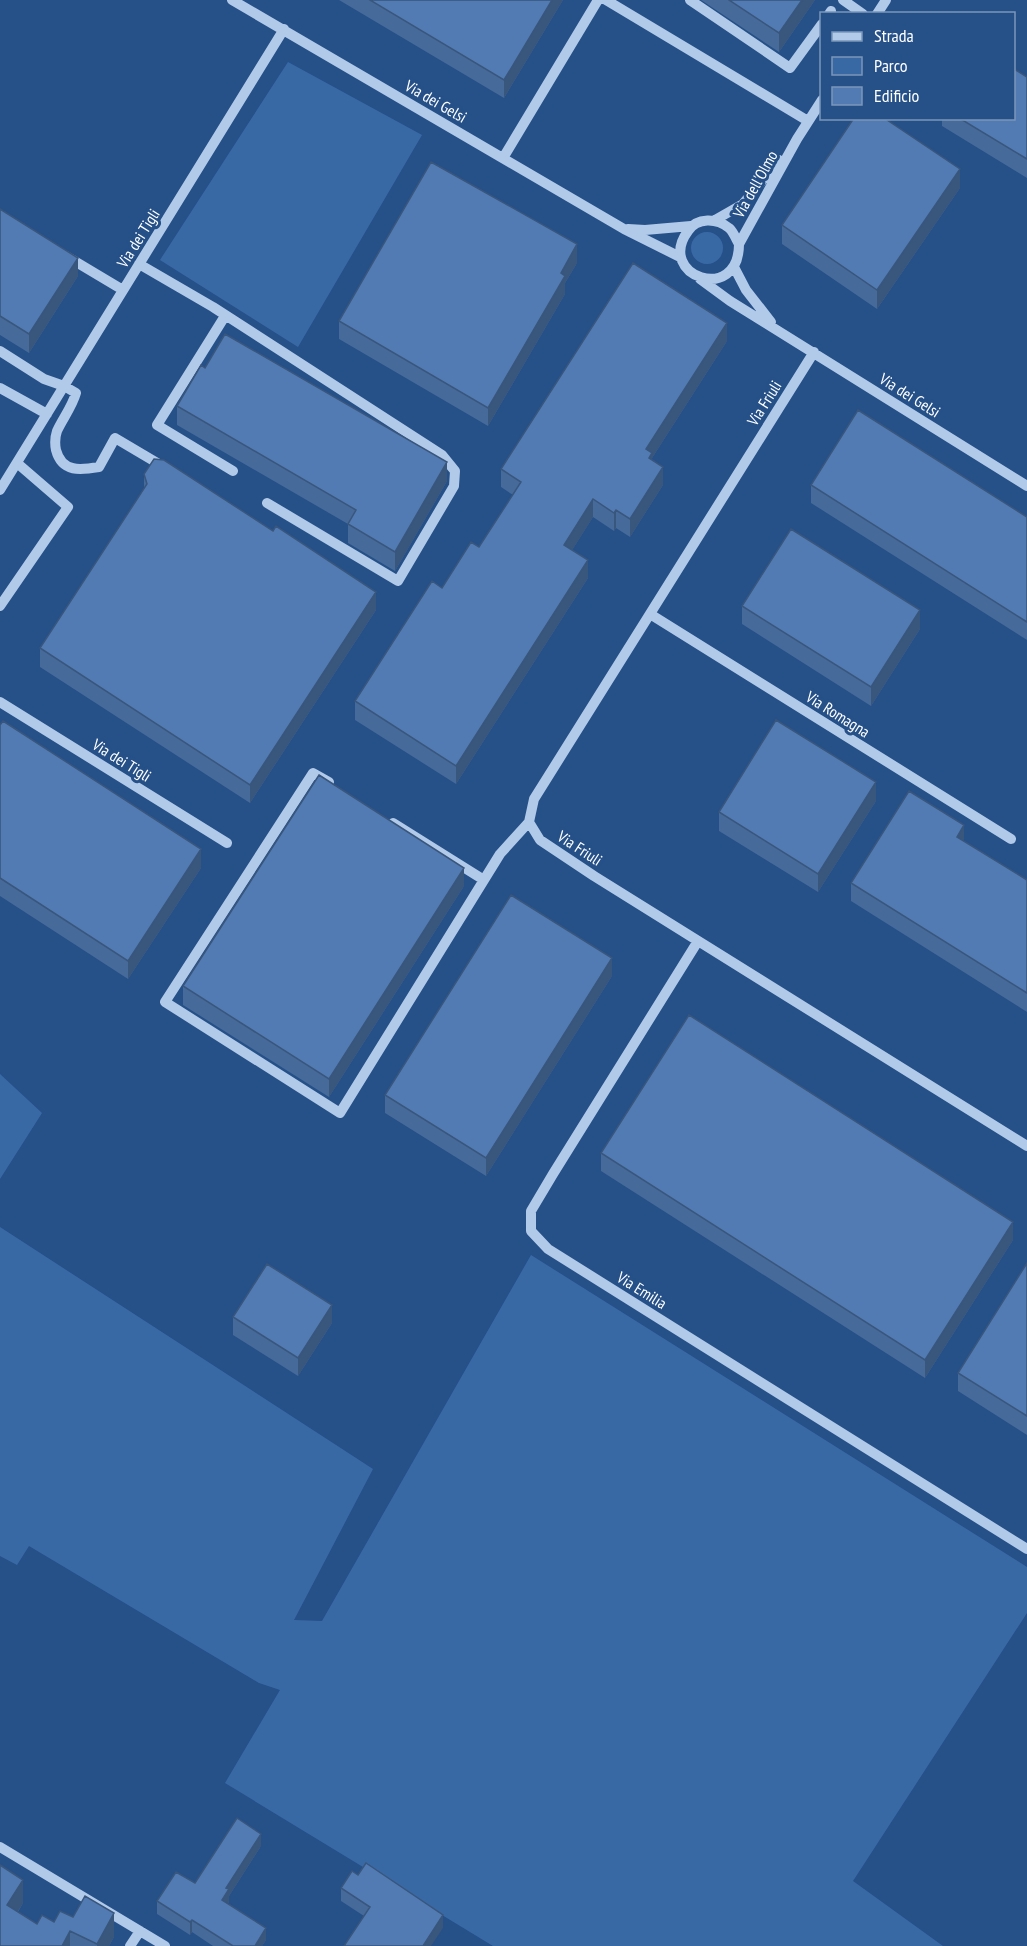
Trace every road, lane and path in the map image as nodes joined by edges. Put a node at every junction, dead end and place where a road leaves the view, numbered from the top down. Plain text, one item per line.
1 (232, 0) edge
2 (598, 0) edge
3 (606, 0) edge
4 (690, 0) edge
5 (843, 0) edge
6 (860, 12) edge
7 (820, 27) edge
8 (284, 29) junction
9 (820, 103) edge
10 (808, 121) junction
11 (797, 139) junction
12 (503, 158) junction
13 (715, 220) junction
14 (691, 226) junction
15 (624, 229) junction
16 (739, 244) junction
17 (57, 250) edge
18 (680, 257) junction
19 (139, 264) junction
20 (734, 267) junction
21 (700, 279) junction
22 (123, 290) junction
23 (225, 316) junction
24 (777, 329) junction
25 (0, 351) edge
26 (814, 352) junction
27 (64, 386) junction
28 (0, 388) edge
29 (47, 414) junction
30 (17, 463) junction
31 (233, 471) dead end
32 (178, 475) edge
33 (1027, 486) edge
34 (0, 489) edge
35 (267, 503) dead end
36 (0, 606) edge
37 (650, 614) junction
38 (0, 702) edge
39 (343, 792) edge
40 (383, 817) edge
41 (530, 822) junction
42 (1011, 839) dead end
43 (227, 843) dead end
44 (484, 880) junction
45 (698, 941) junction
46 (1027, 1146) edge
47 (1027, 1549) edge
48 (0, 1847) edge
49 (140, 1931) junction
50 (130, 1946) edge
51 (165, 1946) edge

1 - 8 street, Via dei Gelsi
2 - 12 street
3 - 10 street
4 - 7 street
5 - 6 street
8 - 12 street, Via dei Gelsi
8 - 19 street, Via dei Tigli
9 - 10 street, Via dell'Olmo
10 - 11 street, Via dell'Olmo
11 - 13 street, Via dell'Olmo
11 - 16 street, Via dell'Olmo
12 - 15 street, Via dei Gelsi
13 - 14 street
13 - 16 street
14 - 15 street
14 - 18 street
15 - 18 street, Via dei Gelsi
16 - 20 street
17 - 22 street
18 - 21 street
19 - 22 street, Via dei Tigli
19 - 23 street
20 - 21 street
20 - 24 street
21 - 24 street, Via dei Gelsi
22 - 27 street, Via dei Tigli
23 - 31 street
23 - 35 street
24 - 26 street, Via dei Gelsi
25 - 27 street
26 - 33 street, Via dei Gelsi
26 - 37 street, Via Friuli
27 - 29 street, Via dei Tigli
27 - 32 street
28 - 29 street
29 - 30 street, Via dei Tigli
30 - 34 street, Via dei Tigli
30 - 36 street
37 - 41 street, Via Friuli
37 - 42 street, Via Romagna
38 - 43 street, Via dei Tigli
39 - 44 street
40 - 44 street
41 - 44 street
41 - 45 street, Via Friuli
45 - 46 street, Via Friuli
45 - 47 street, Via Emilia
48 - 49 street
49 - 50 street
49 - 51 street

